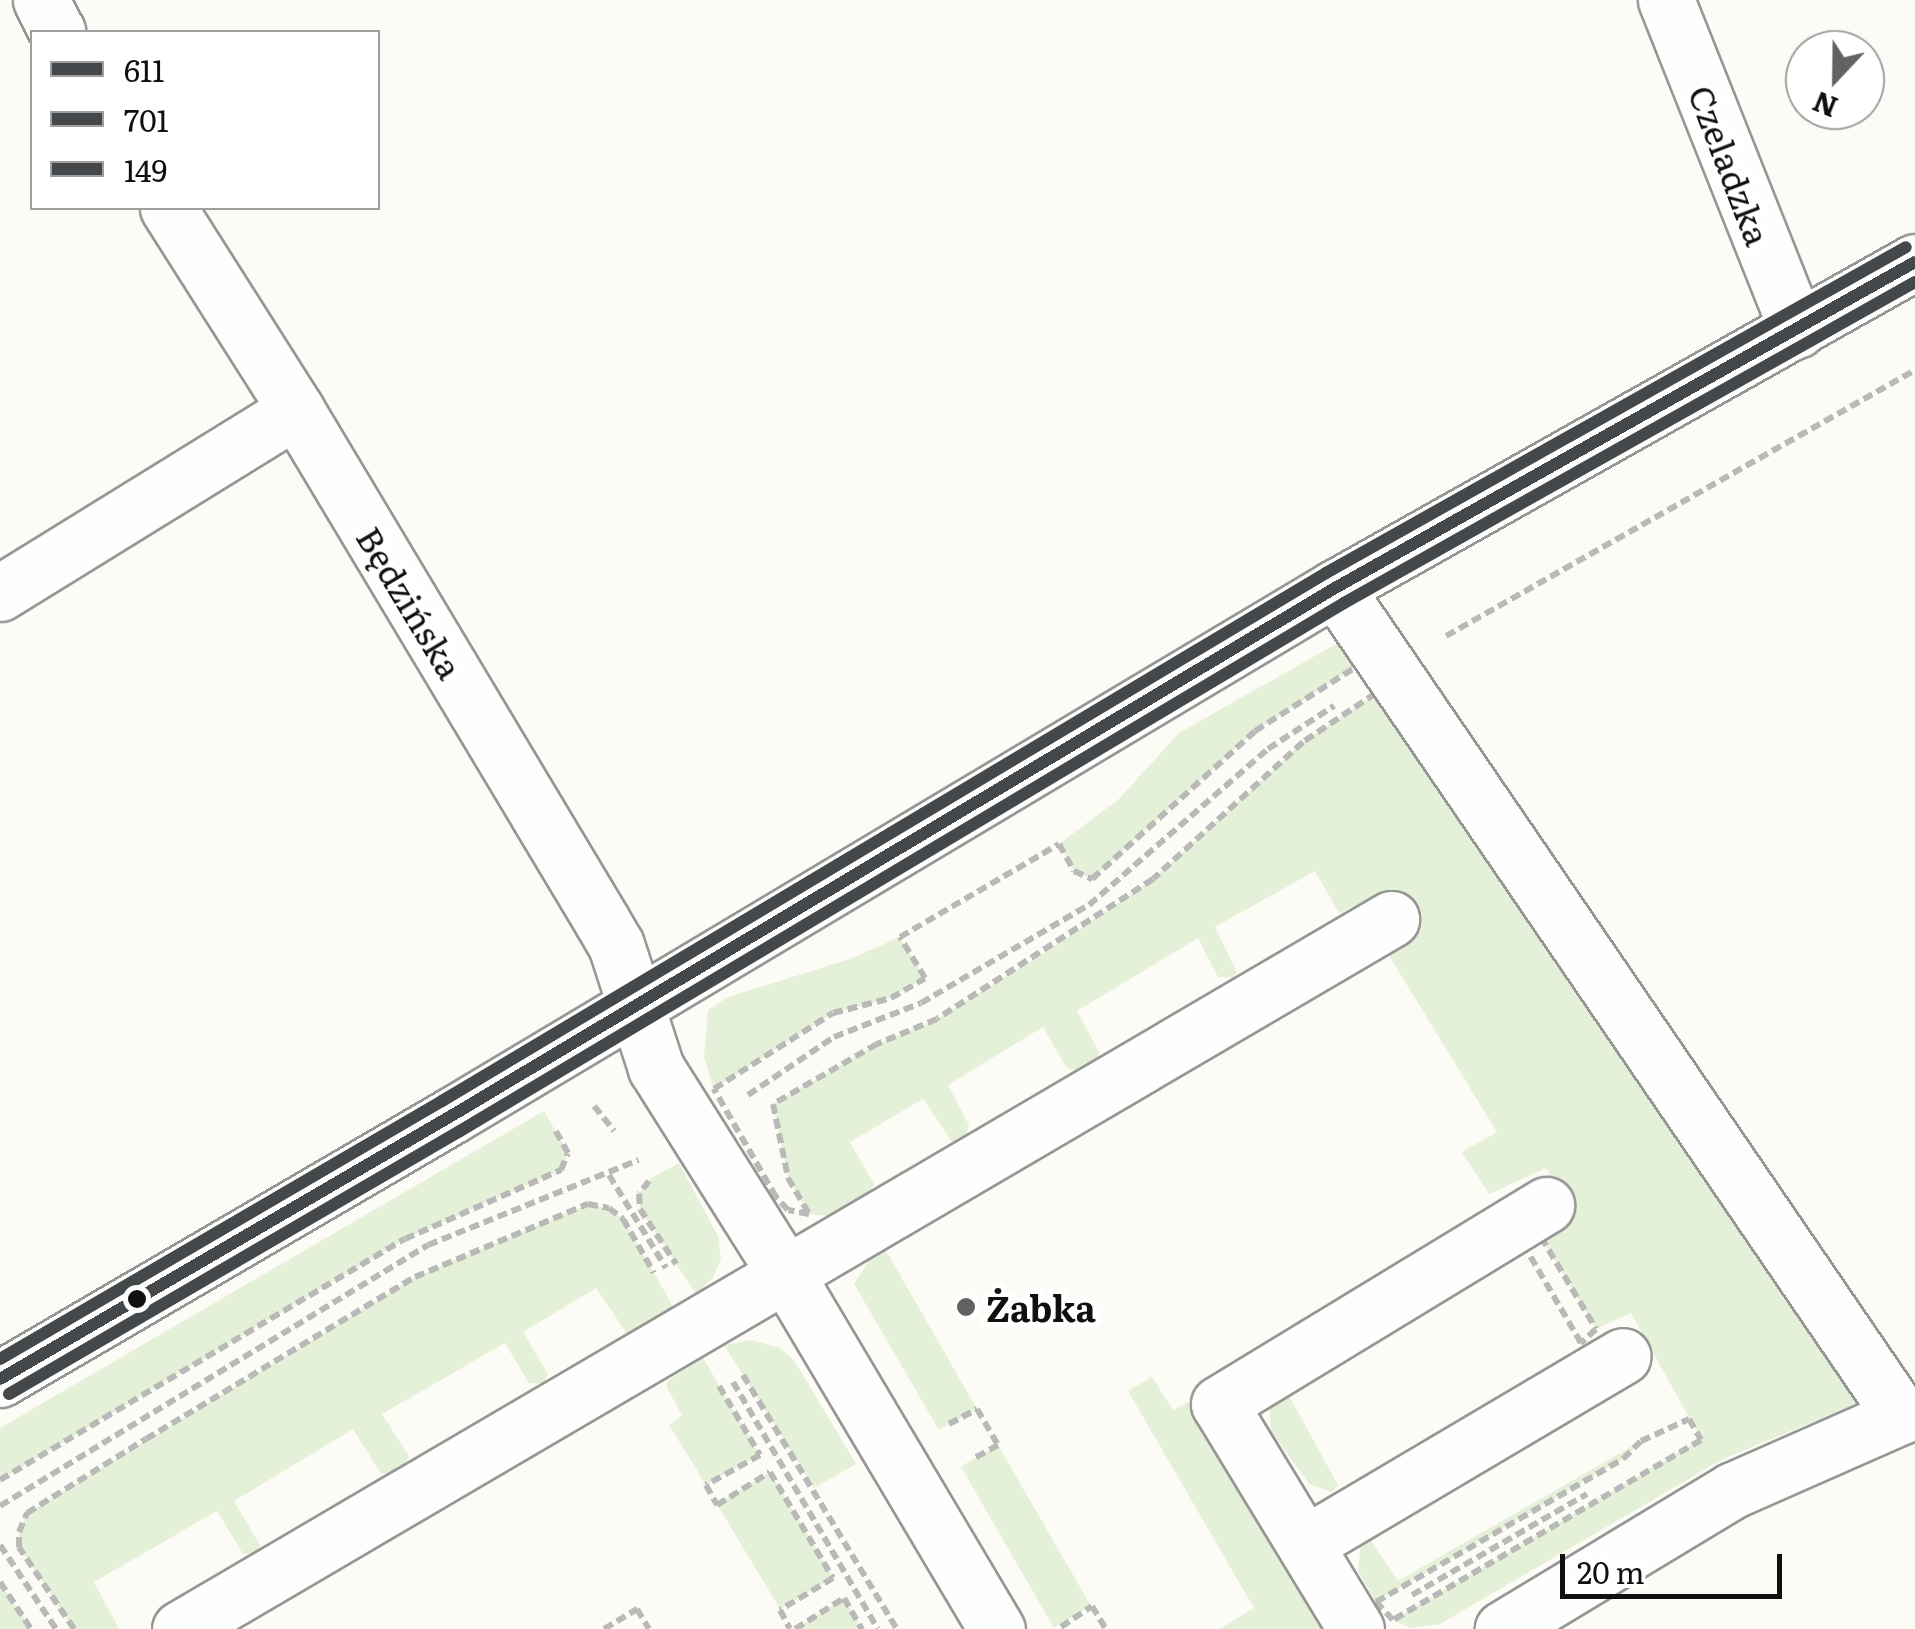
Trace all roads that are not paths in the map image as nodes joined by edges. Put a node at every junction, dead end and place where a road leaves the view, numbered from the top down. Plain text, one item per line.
1 (41, 0) edge
2 (1666, 0) edge
3 (56, 30) edge
4 (169, 210) edge
5 (1915, 262) edge
6 (1797, 330) junction
7 (296, 410) junction
8 (1334, 588) junction
9 (0, 593) edge
10 (1391, 919) dead end
11 (636, 1005) junction
12 (1546, 1205) dead end
13 (787, 1276) junction
14 (1602, 1350) road end
15 (0, 1379) edge
16 (1306, 1544) junction
17 (1365, 1623) edge
18 (180, 1629) edge
19 (996, 1629) edge
20 (1503, 1629) edge

1 - 3 street
2 - 6 street, Czeladzka
4 - 7 street, Będzińska
5 - 6 street
6 - 8 street
7 - 9 street
7 - 11 street, Będzińska
8 - 11 street
8 - 20 street
10 - 13 street
11 - 13 street, Będzińska
11 - 15 street
12 - 16 street
13 - 18 street
13 - 19 street, Będzińska
14 - 16 street
16 - 17 street

